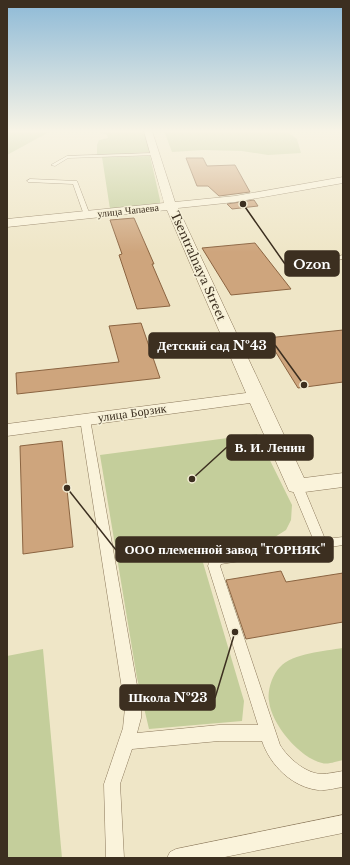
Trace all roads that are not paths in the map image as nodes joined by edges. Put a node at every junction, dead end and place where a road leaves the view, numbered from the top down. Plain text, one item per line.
1 (161, 171) edge
2 (343, 180) edge
3 (30, 181) dead end
4 (171, 206) junction
5 (87, 215) junction
6 (7, 223) edge
7 (302, 256) dead end
8 (343, 257) edge
9 (257, 397) junction
10 (86, 419) junction
11 (7, 430) edge
12 (343, 480) edge
13 (296, 486) junction
14 (343, 541) edge
15 (322, 544) junction
16 (268, 733) junction
17 (126, 742) junction
18 (343, 779) edge
19 (343, 824) edge
20 (115, 858) edge
21 (176, 858) edge

1 - 4 street, Tsentralnaya Street
2 - 4 street, улица Чапаева
3 - 5 lane
4 - 5 street, улица Чапаева
4 - 9 street, Tsentralnaya Street
5 - 6 street, улица Чапаева
7 - 8 lane
9 - 10 street, улица Борзик
9 - 13 street, Tsentralnaya Street
10 - 11 street, улица Борзик
10 - 17 lane
12 - 13 street
13 - 15 lane
14 - 15 lane
15 - 16 lane
16 - 17 lane
16 - 18 lane
17 - 20 lane
19 - 21 lane

